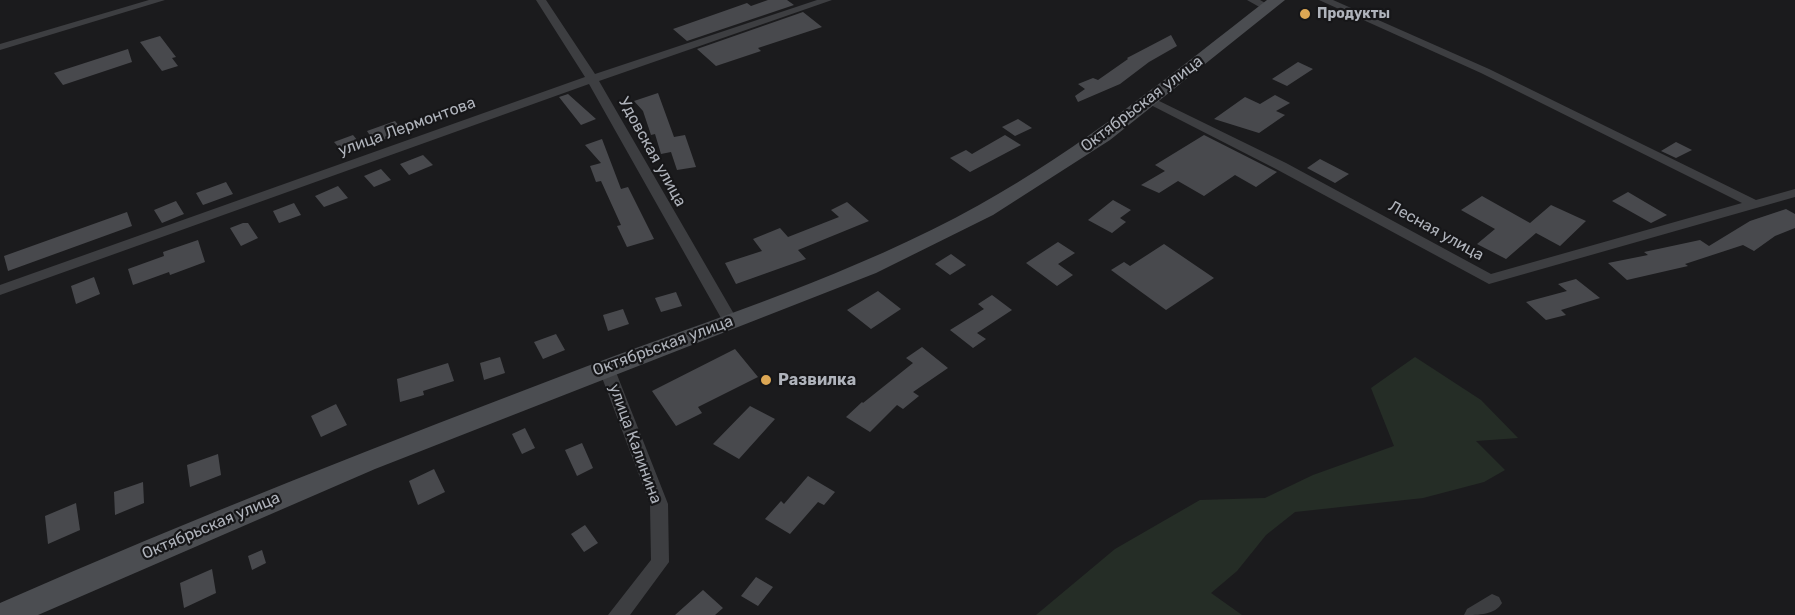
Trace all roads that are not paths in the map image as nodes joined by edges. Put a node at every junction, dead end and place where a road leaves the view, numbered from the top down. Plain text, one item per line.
1 (159, 0) edge
2 (541, 0) edge
3 (827, 0) edge
4 (1324, 0) edge
5 (1265, 2) edge
6 (0, 47) edge
7 (592, 79) junction
8 (1149, 101) junction
9 (1795, 193) edge
10 (1754, 204) junction
11 (0, 290) edge
12 (729, 321) junction
13 (606, 367) junction
14 (1492, 603) dead end
15 (6, 615) edge
16 (618, 615) edge
17 (1474, 615) edge

1 - 6 street
2 - 7 street, Удовская улица
3 - 7 street, улица Лермонтова
4 - 10 street
5 - 8 street, Октябрьская улица
7 - 11 street, улица Лермонтова
7 - 12 street, Удовская улица
8 - 10 street, Лесная улица
8 - 12 street, Октябрьская улица
9 - 10 street, Лесная улица
12 - 13 street, Октябрьская улица
13 - 15 street, Октябрьская улица
13 - 16 street, улица Калинина
14 - 17 street

